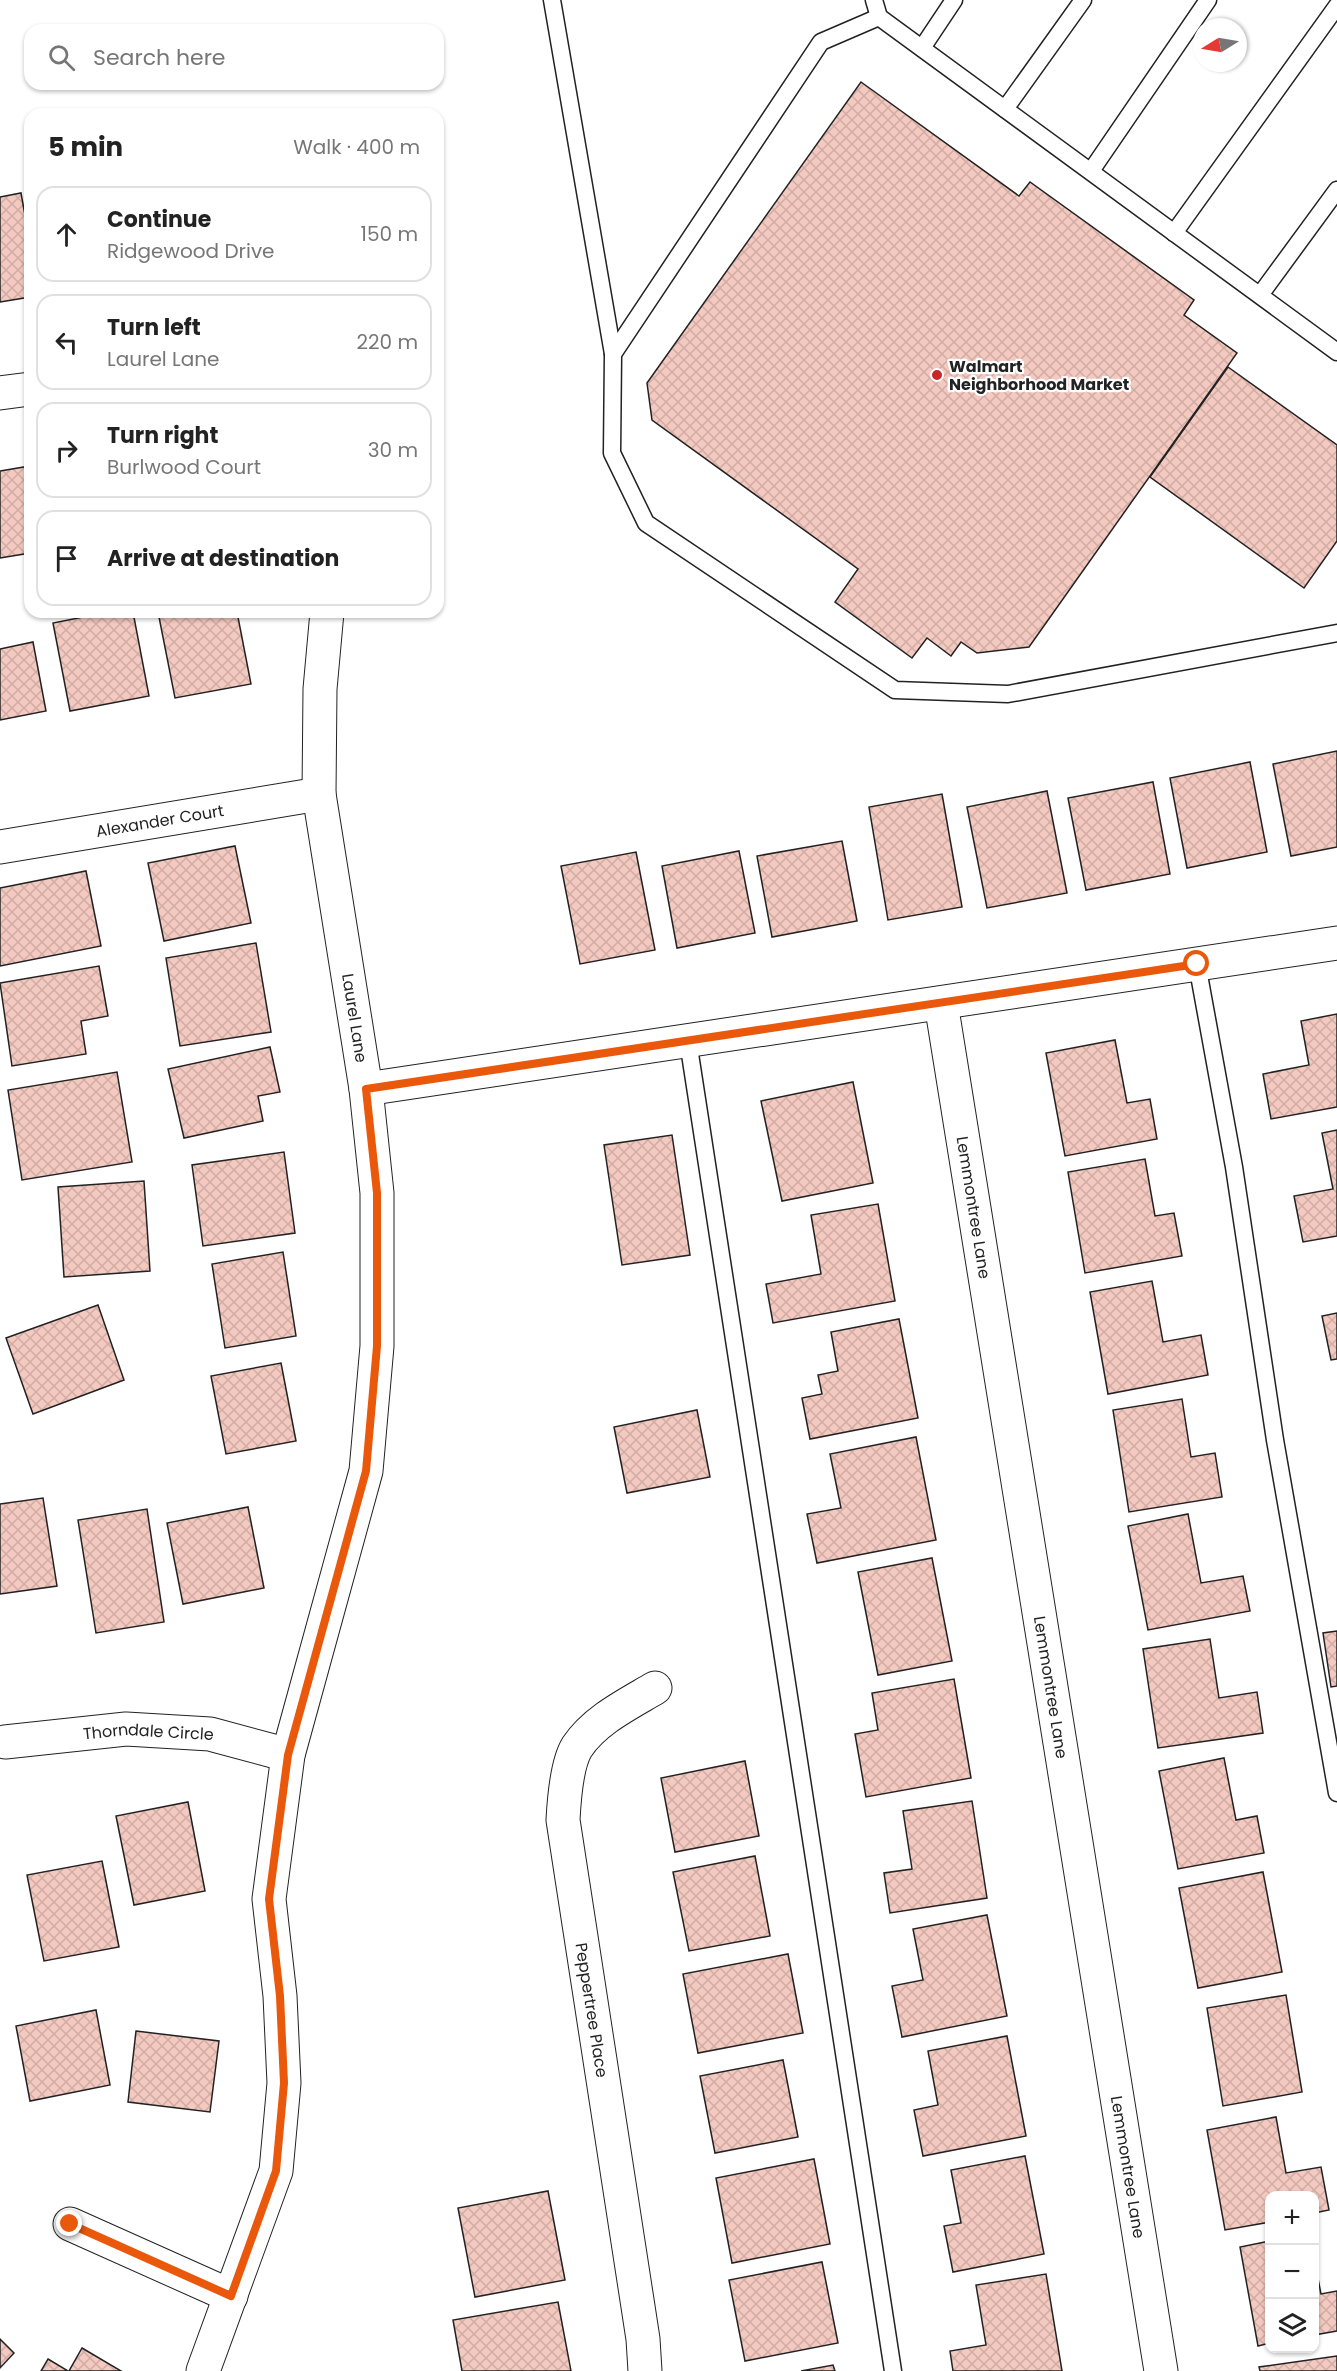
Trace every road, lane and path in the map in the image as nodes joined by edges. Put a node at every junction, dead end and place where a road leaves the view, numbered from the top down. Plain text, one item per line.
1 (552, 0) edge
2 (874, 0) edge
3 (954, 0) edge
4 (1083, 0) edge
5 (1208, 0) edge
6 (1337, 6) edge
7 (879, 17) junction
8 (922, 48) junction
9 (1005, 109) junction
10 (1091, 171) junction
11 (1337, 190) edge
12 (1174, 233) junction
13 (1260, 295) junction
14 (1337, 352) edge
15 (613, 354) junction
16 (24, 390) edge
17 (0, 393) edge
18 (326, 618) edge
19 (1337, 633) edge
20 (319, 794) junction
21 (0, 847) edge
22 (1337, 943) edge
23 (1197, 964) junction
24 (942, 1003) junction
25 (688, 1041) junction
26 (366, 1089) junction
27 (655, 1688) dead end
28 (5, 1742) dead end
29 (288, 1755) junction
30 (1337, 1793) edge
31 (70, 2224) dead end
32 (231, 2296) junction
33 (203, 2371) edge
34 (645, 2371) edge
35 (893, 2371) edge
36 (1161, 2371) edge

1 - 15 lane
2 - 7 lane
3 - 8 lane
4 - 9 lane
5 - 10 lane
6 - 12 lane
7 - 8 lane
7 - 15 lane
8 - 9 lane
9 - 10 lane
10 - 12 lane
11 - 13 lane
12 - 13 lane
13 - 14 lane
15 - 19 lane
16 - 17 street
18 - 20 street, Laurel Lane
20 - 21 street, Alexander Court
20 - 26 street, Laurel Lane
22 - 23 street
23 - 24 street
23 - 30 lane
24 - 25 street
24 - 36 street, Lemmontree Lane
25 - 26 street
25 - 35 lane
26 - 29 street, Laurel Lane
27 - 34 street, Peppertree Place
28 - 29 street, Thorndale Circle
29 - 32 street, Laurel Lane
31 - 32 street
32 - 33 street, Laurel Lane

